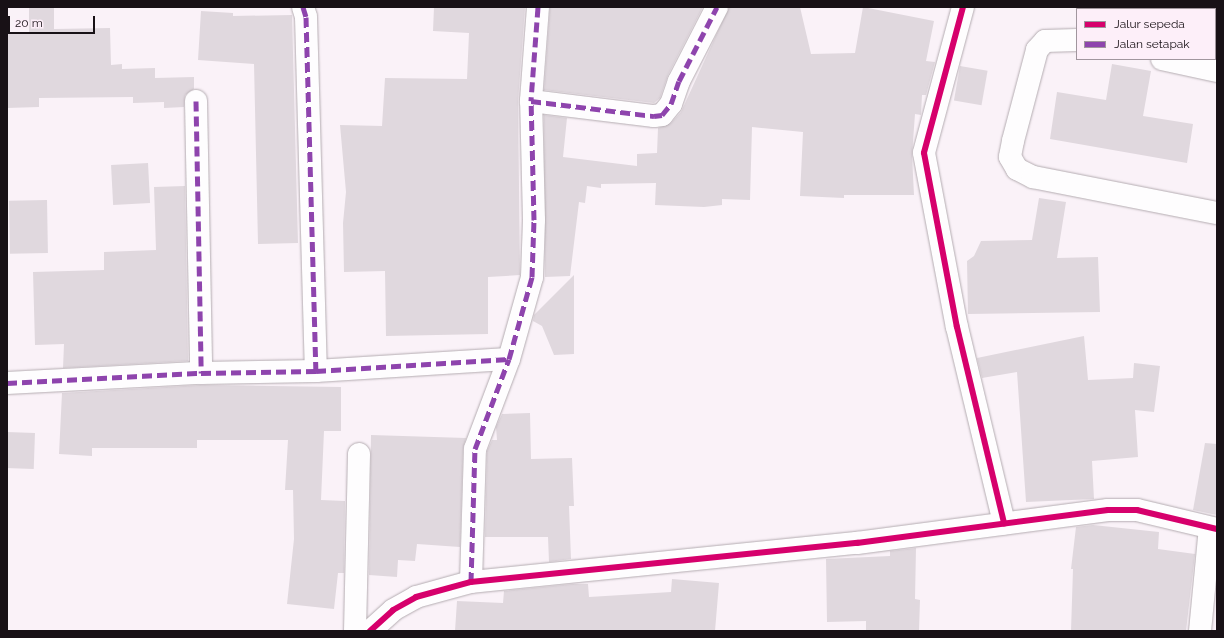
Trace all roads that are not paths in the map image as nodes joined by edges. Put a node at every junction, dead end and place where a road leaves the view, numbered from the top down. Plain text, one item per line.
1 (303, 7) edge
2 (538, 7) edge
3 (717, 7) edge
4 (962, 7) edge
5 (1076, 40) edge
6 (1167, 60) edge
7 (1217, 71) edge
8 (196, 101) dead end
9 (531, 102) junction
10 (1217, 213) edge
11 (509, 359) junction
12 (316, 371) junction
13 (201, 373) junction
14 (7, 383) edge
15 (359, 454) dead end
16 (1004, 523) junction
17 (1213, 528) edge
18 (471, 582) junction
19 (355, 631) edge
20 (370, 631) edge
21 (1200, 631) edge

1 - 12 street
2 - 9 street
3 - 9 street
4 - 16 street
5 - 10 street
6 - 7 street
8 - 13 street
9 - 11 street
11 - 12 street
11 - 18 street
12 - 13 street
13 - 14 street
15 - 19 street
16 - 17 street
16 - 18 street
17 - 21 street
18 - 20 street

